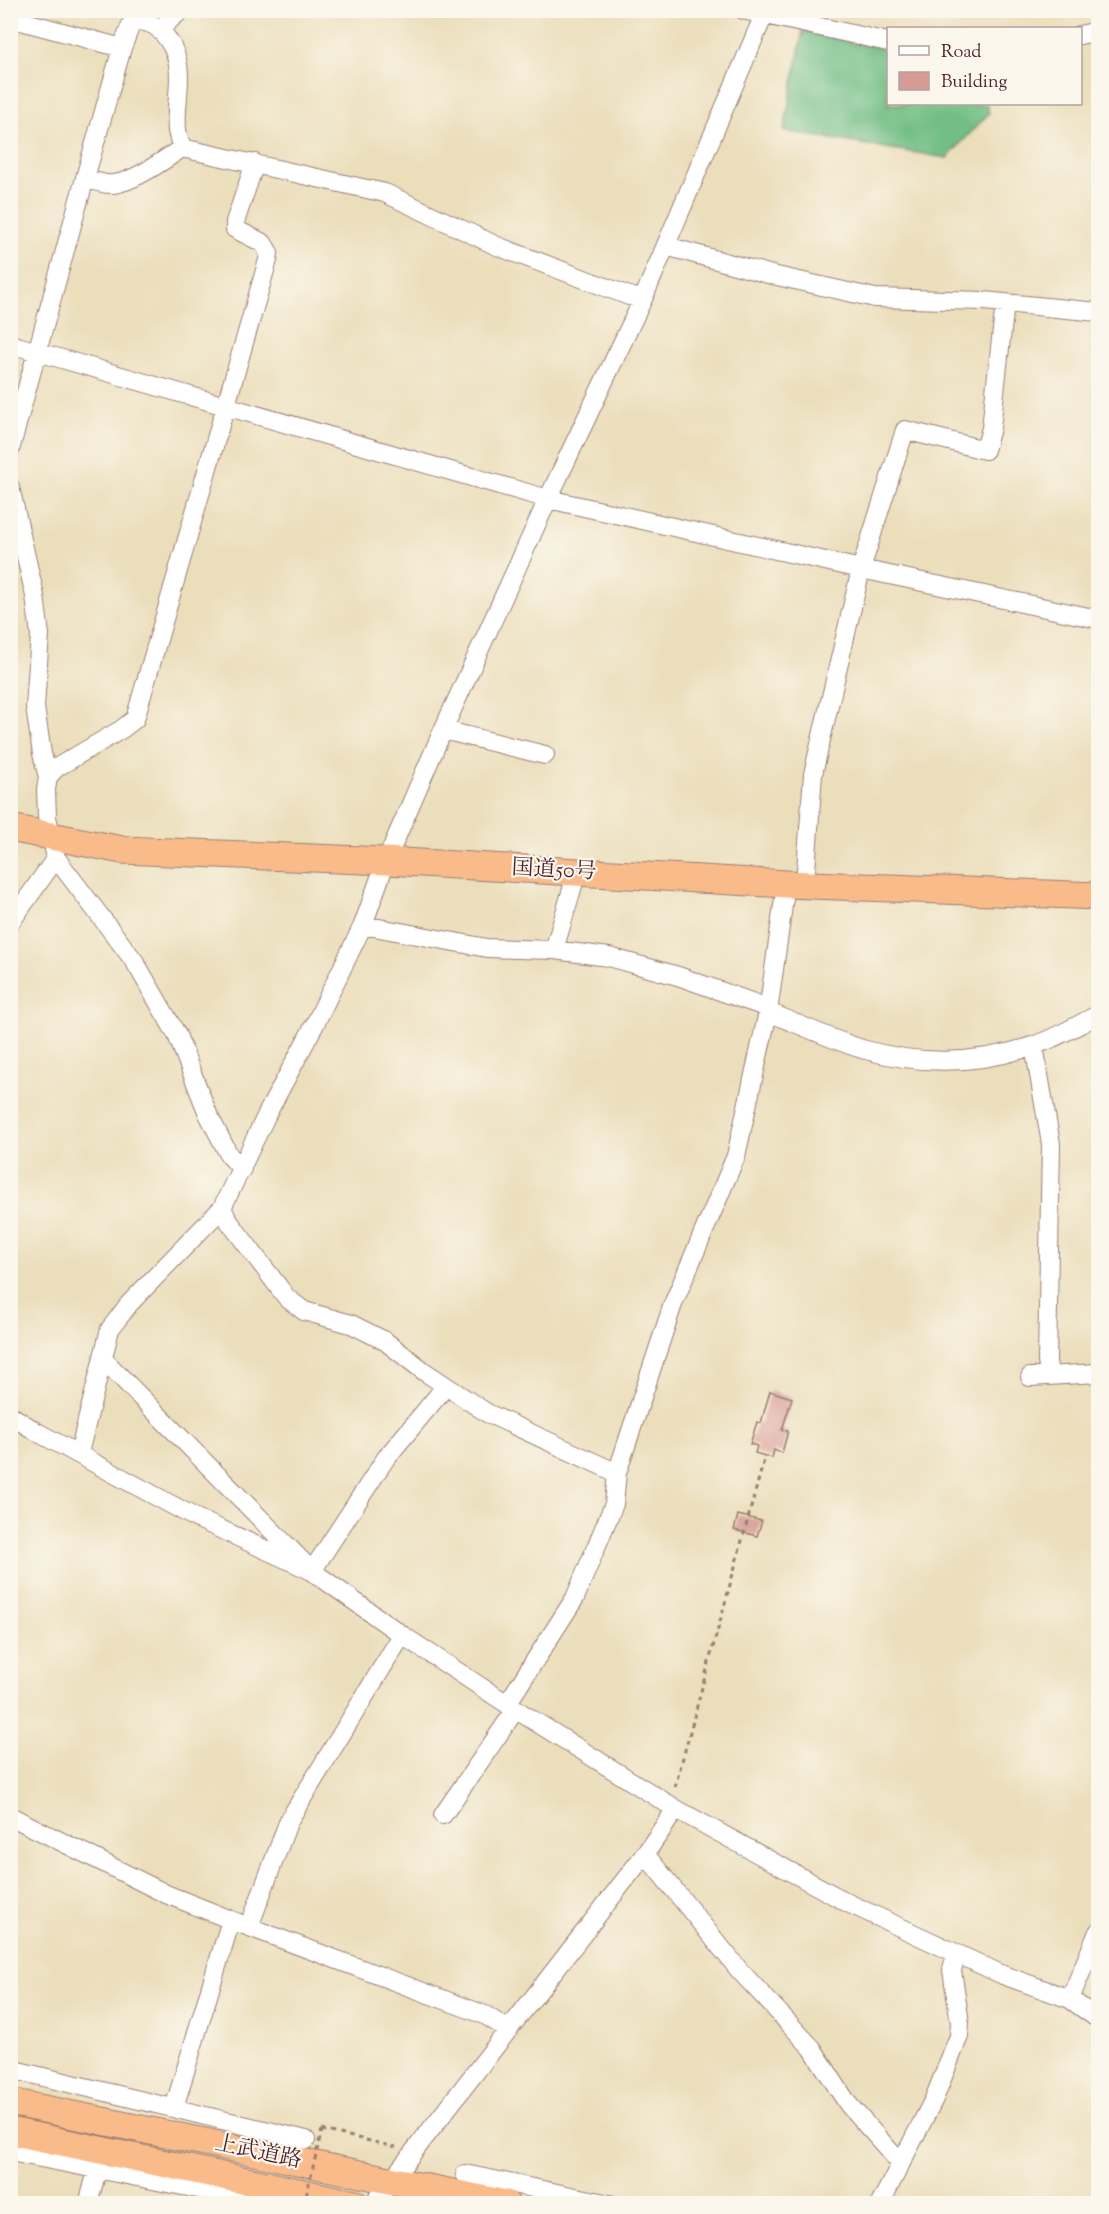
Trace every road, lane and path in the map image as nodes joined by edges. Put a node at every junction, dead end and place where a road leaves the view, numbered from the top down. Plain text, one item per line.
1 (181, 10) edge
2 (742, 10) edge
3 (764, 13) edge
4 (133, 15) edge
5 (10, 18) edge
6 (160, 29) junction
7 (1098, 32) edge
8 (1082, 35) edge
9 (887, 42) edge
10 (122, 48) junction
11 (182, 148) junction
12 (255, 163) junction
13 (85, 178) junction
14 (666, 246) junction
15 (644, 299) junction
16 (1005, 303) junction
17 (1098, 312) edge
18 (10, 344) edge
19 (38, 352) junction
20 (224, 406) junction
21 (10, 450) edge
22 (10, 487) edge
23 (548, 499) junction
24 (861, 569) junction
25 (1098, 619) edge
26 (443, 729) junction
27 (545, 755) dead end
28 (48, 777) junction
29 (10, 828) edge
30 (54, 848) junction
31 (386, 861) junction
32 (577, 872) junction
33 (795, 884) junction
34 (1098, 896) edge
35 (10, 923) edge
36 (363, 925) junction
37 (554, 950) junction
38 (768, 1010) junction
39 (1098, 1015) edge
40 (1034, 1046) junction
41 (242, 1169) junction
42 (222, 1208) junction
43 (104, 1360) junction
44 (1098, 1373) edge
45 (1049, 1375) junction
46 (1030, 1377) dead end
47 (446, 1386) junction
48 (10, 1415) edge
49 (80, 1454) junction
50 (765, 1456) dead end
51 (617, 1473) junction
52 (312, 1571) junction
53 (402, 1635) junction
54 (512, 1706) junction
55 (674, 1791) dead end
56 (676, 1809) junction
57 (443, 1815) dead end
58 (10, 1816) edge
59 (645, 1854) junction
60 (231, 1920) junction
61 (249, 1927) junction
62 (1098, 1932) edge
63 (956, 1954) junction
64 (1070, 1999) junction
65 (1098, 2019) edge
66 (505, 2036) junction
67 (10, 2068) edge
68 (10, 2102) edge
69 (174, 2108) junction
70 (10, 2131) edge
71 (314, 2135) junction
72 (396, 2148) dead end
73 (10, 2152) edge
74 (901, 2160) junction
75 (97, 2171) junction
76 (465, 2174) dead end
77 (393, 2180) junction
78 (259, 2201) dead end
79 (88, 2204) edge
80 (304, 2204) edge
81 (355, 2204) edge
82 (373, 2204) edge
83 (506, 2204) edge
84 (610, 2204) edge
85 (880, 2204) edge

1 - 6 street
2 - 3 street
3 - 9 street
3 - 14 street
4 - 6 street
4 - 10 street
5 - 10 street
6 - 11 street
7 - 8 street
10 - 13 street
11 - 12 street
11 - 13 street
12 - 15 street
12 - 20 street
13 - 19 street
14 - 15 street
14 - 16 street
15 - 23 street
16 - 17 street
16 - 24 street
18 - 19 street
19 - 20 street
19 - 21 street
20 - 23 street
20 - 28 street
22 - 28 street
23 - 24 street
23 - 26 street
24 - 25 street
24 - 33 street
26 - 27 street
26 - 31 street
28 - 30 street
29 - 30 highway, 国道50号
30 - 31 highway, 国道50号
30 - 35 street
30 - 41 street
31 - 32 highway, 国道50号
31 - 36 street
32 - 33 highway, 国道50号
32 - 37 street
33 - 34 highway, 国道50号
33 - 38 street
36 - 37 street
36 - 41 street
37 - 38 street
38 - 40 street
38 - 51 street
39 - 40 street
40 - 45 street
41 - 42 street
42 - 43 street
42 - 47 street
43 - 49 street
43 - 52 street
44 - 45 street
45 - 46 street
47 - 51 street
47 - 52 street
48 - 49 street
49 - 52 street
50 - 55 path
51 - 54 street
52 - 53 street
53 - 54 street
53 - 61 street
54 - 56 street
54 - 57 street
56 - 59 street
56 - 63 street
58 - 60 street
59 - 66 street
59 - 74 street
60 - 61 street
60 - 69 street
61 - 66 street
62 - 64 street
63 - 64 street
63 - 74 street
64 - 65 street
66 - 77 street
67 - 69 street
68 - 77 highway, 上武道路
69 - 71 street
70 - 81 highway, 上武道路
71 - 72 path
71 - 80 path, bridge
73 - 75 street
74 - 85 street
75 - 78 street
75 - 79 street
76 - 84 street
77 - 82 street
77 - 83 highway, 上武道路

